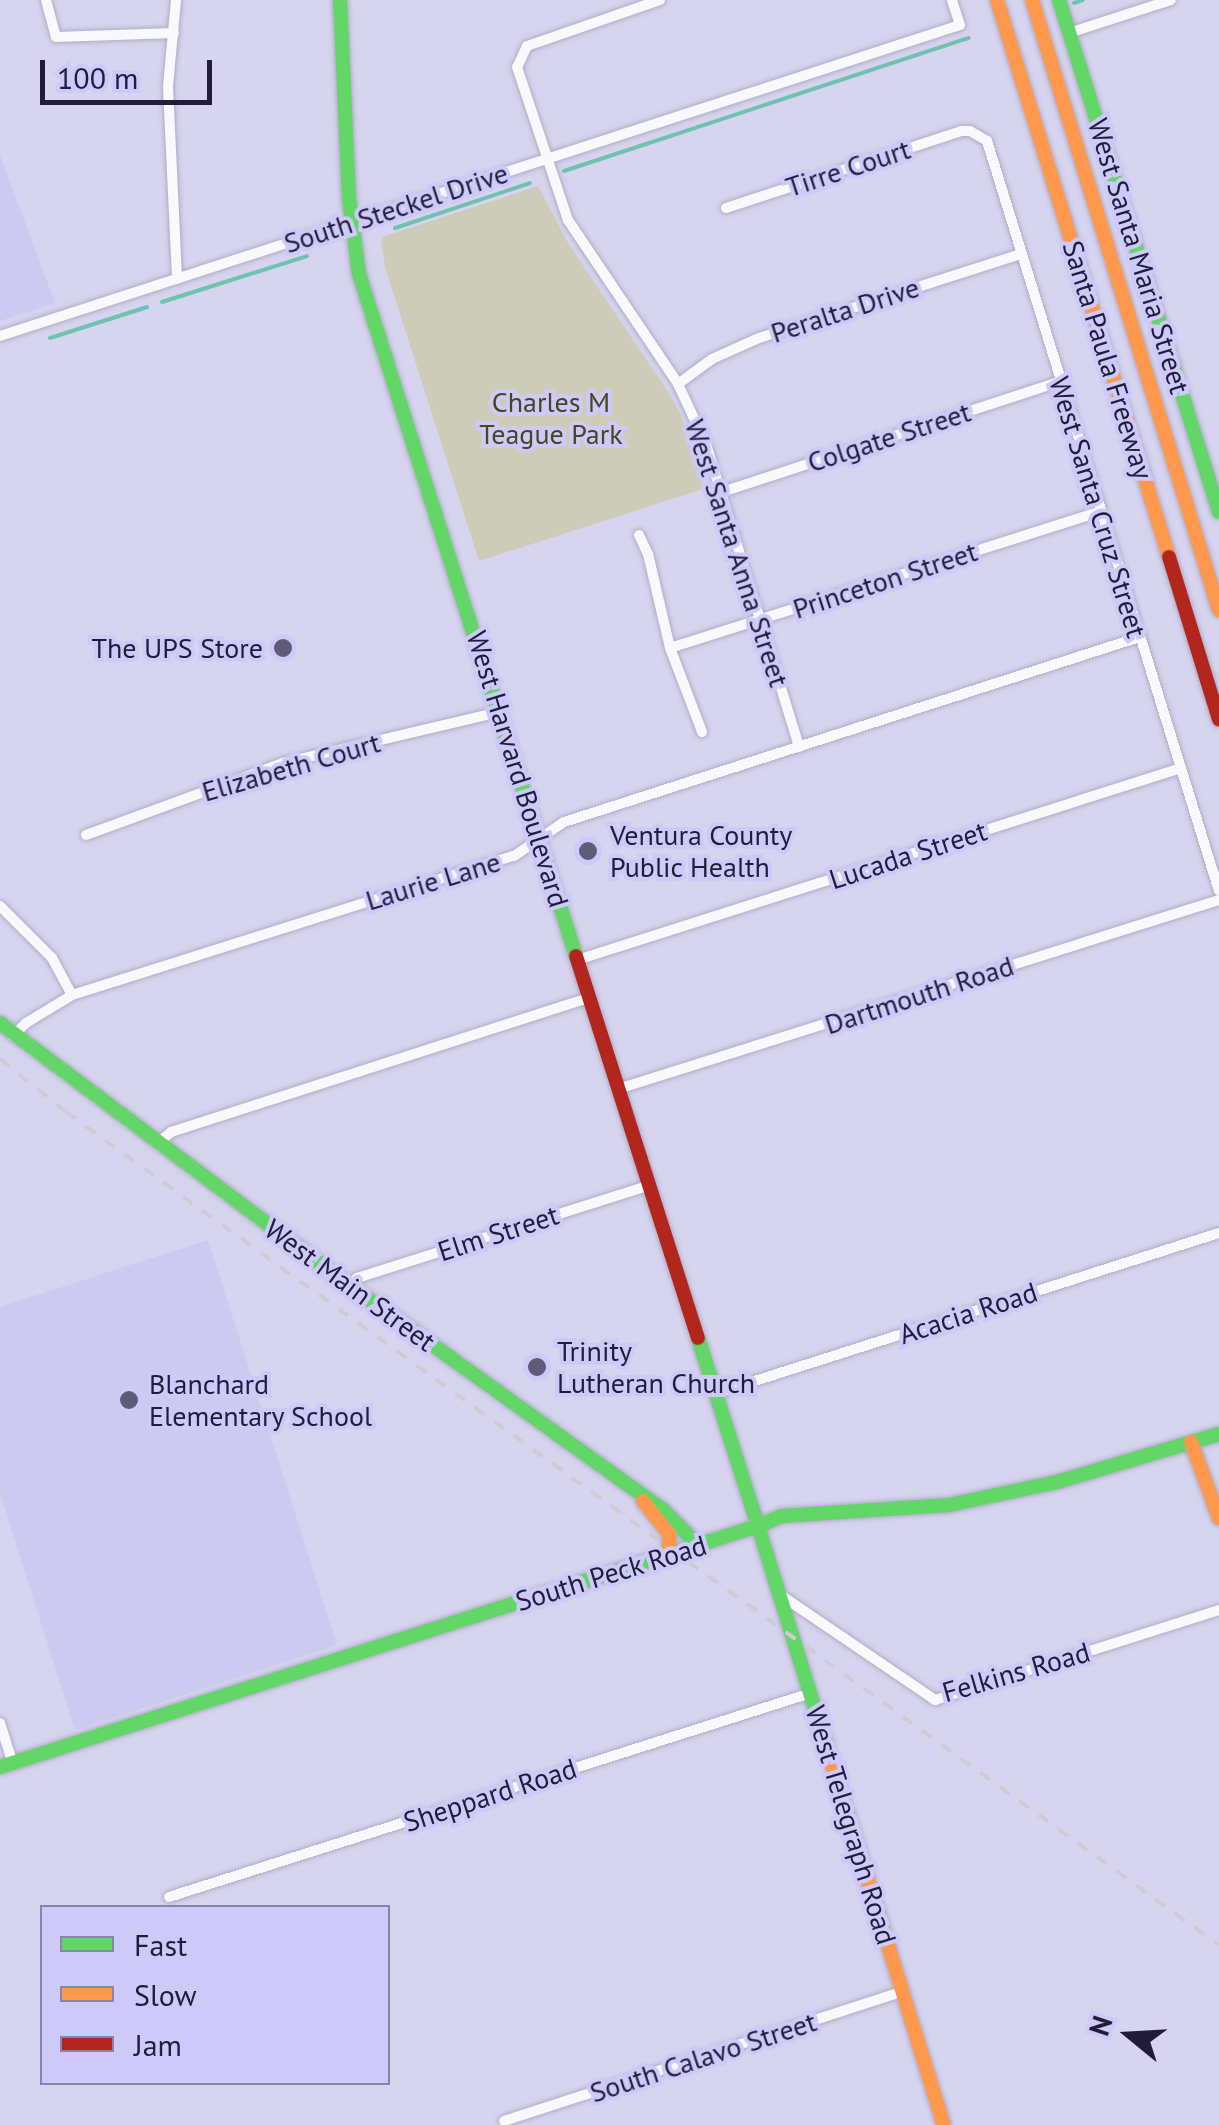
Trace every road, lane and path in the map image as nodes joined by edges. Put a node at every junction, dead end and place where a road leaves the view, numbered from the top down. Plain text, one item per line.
1 (46, 0) edge
2 (176, 0) edge
3 (340, 0) edge
4 (660, 0) edge
5 (952, 0) edge
6 (997, 0) edge
7 (1032, 0) edge
8 (1059, 0) edge
9 (1171, 0) edge
10 (1069, 33) junction
11 (174, 34) junction
12 (970, 131) joint
13 (544, 158) junction
14 (726, 208) dead end
15 (351, 224) junction
16 (1021, 254) junction
17 (177, 279) junction
18 (0, 336) edge
19 (1059, 382) junction
20 (678, 384) junction
21 (719, 492) junction
22 (1100, 512) junction
23 (1219, 512) edge
24 (639, 535) dead end
25 (1219, 610) edge
26 (759, 620) junction
27 (1140, 636) junction
28 (670, 648) junction
29 (499, 712) junction
30 (1219, 720) edge
31 (702, 732) dead end
32 (799, 746) junction
33 (1182, 768) junction
34 (86, 835) dead end
35 (542, 840) junction
36 (1219, 891) edge
37 (1219, 900) edge
38 (0, 906) edge
39 (577, 960) junction
40 (72, 995) junction
41 (589, 998) junction
42 (0, 1023) edge
43 (13, 1036) junction
44 (618, 1088) junction
45 (158, 1143) junction
46 (650, 1185) junction
47 (1219, 1234) edge
48 (349, 1285) junction
49 (717, 1393) junction
50 (1219, 1434) edge
51 (1192, 1442) junction
52 (633, 1488) junction
53 (1219, 1518) edge
54 (758, 1526) junction
55 (699, 1546) junction
56 (669, 1556) junction
57 (778, 1594) junction
58 (1219, 1610) edge
59 (811, 1694) junction
60 (0, 1723) edge
61 (6, 1765) edge
62 (169, 1897) dead end
63 (902, 1992) junction
64 (504, 2120) dead end
65 (944, 2125) edge

1 - 11 street
2 - 11 street
3 - 15 main road, West Harvard Boulevard
4 - 13 street, South Steckel Drive
5 - 13 street
6 - 30 main road, Santa Paula Freeway
7 - 25 main road, Santa Paula Freeway
8 - 10 main road, West Santa Maria Street
9 - 10 street
10 - 23 main road, West Santa Maria Street
11 - 17 street
12 - 14 street, Tirre Court
12 - 16 street, West Santa Cruz Street
13 - 15 street, South Steckel Drive
13 - 20 street, West Santa Anna Street
15 - 17 street, South Steckel Drive
15 - 29 main road, West Harvard Boulevard
16 - 19 street, West Santa Cruz Street
16 - 20 street, Peralta Drive
17 - 18 street, South Steckel Drive
19 - 21 street, Colgate Street
19 - 22 street, West Santa Cruz Street
20 - 21 street, West Santa Anna Street
21 - 26 street, West Santa Anna Street
22 - 26 street, Princeton Street
22 - 27 street, West Santa Cruz Street
24 - 28 street
26 - 28 street, Princeton Street
26 - 32 street, West Santa Anna Street
27 - 32 street, Laurie Lane
27 - 33 street, West Santa Cruz Street
28 - 31 street
29 - 34 street, Elizabeth Court
29 - 35 main road, West Harvard Boulevard
32 - 35 street, Laurie Lane
33 - 36 street, West Santa Cruz Street
33 - 39 street, Lucada Street
35 - 39 main road, West Harvard Boulevard
35 - 40 street, Laurie Lane
37 - 44 street, Dartmouth Road
38 - 40 street
39 - 41 main road, West Harvard Boulevard
40 - 43 street, Laurie Lane
41 - 44 main road, West Harvard Boulevard
41 - 45 street
42 - 43 main road, West Main Street
43 - 45 main road, West Main Street
44 - 46 main road, West Harvard Boulevard
45 - 48 main road, West Main Street
46 - 48 street, Elm Street
46 - 49 main road, West Harvard Boulevard
47 - 49 street, Acacia Road
48 - 52 main road, West Main Street
49 - 54 main road, West Harvard Boulevard
50 - 51 main road, South Peck Road
51 - 53 main road
51 - 54 main road, South Peck Road
52 - 55 main road, West Main Street
52 - 56 main road
54 - 55 main road, South Peck Road
54 - 57 main road, West Telegraph Road
55 - 56 main road, South Peck Road
56 - 61 main road, South Peck Road
57 - 58 street, Felkins Road
57 - 59 main road, West Telegraph Road
59 - 62 street, Sheppard Road
59 - 63 main road, West Telegraph Road
60 - 61 street
63 - 64 street, South Calavo Street
63 - 65 main road, West Telegraph Road

